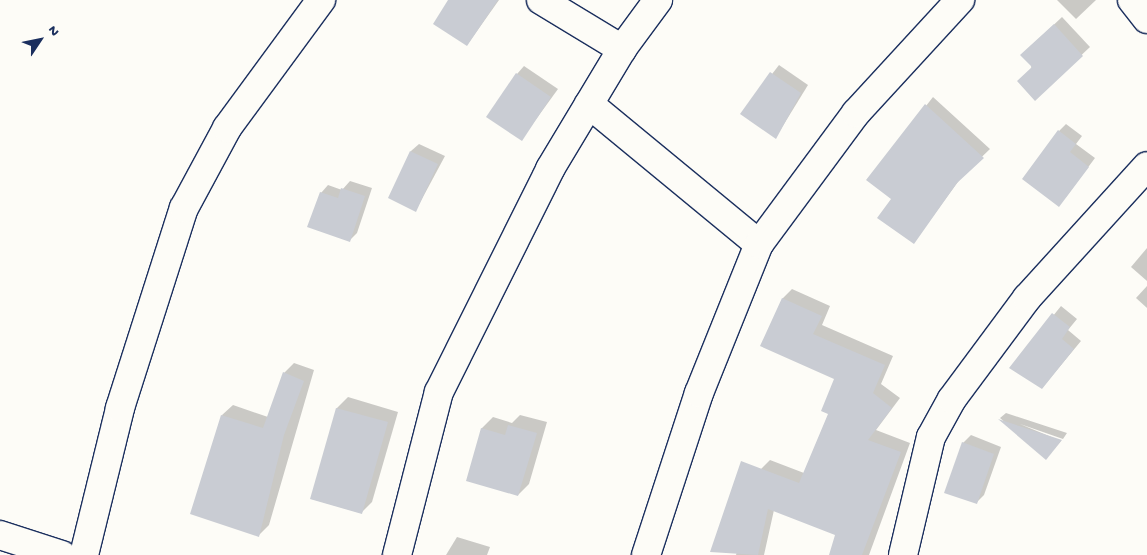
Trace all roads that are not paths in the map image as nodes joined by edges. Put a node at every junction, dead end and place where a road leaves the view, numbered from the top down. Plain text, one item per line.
1 (321, 0) edge
2 (541, 0) edge
3 (658, 0) edge
4 (1132, 0) edge
5 (954, 2) edge
6 (1147, 19) edge
7 (622, 49) junction
8 (589, 104) junction
9 (1147, 166) edge
10 (759, 244) junction
11 (0, 535) edge
12 (62, 555) edge
13 (84, 555) edge
14 (397, 555) edge
15 (646, 555) edge
16 (902, 555) edge

1 - 13 street
2 - 7 street
3 - 7 street
4 - 6 street
5 - 10 street
7 - 8 street
8 - 10 street
8 - 14 street
9 - 16 street
10 - 15 street
11 - 12 street

